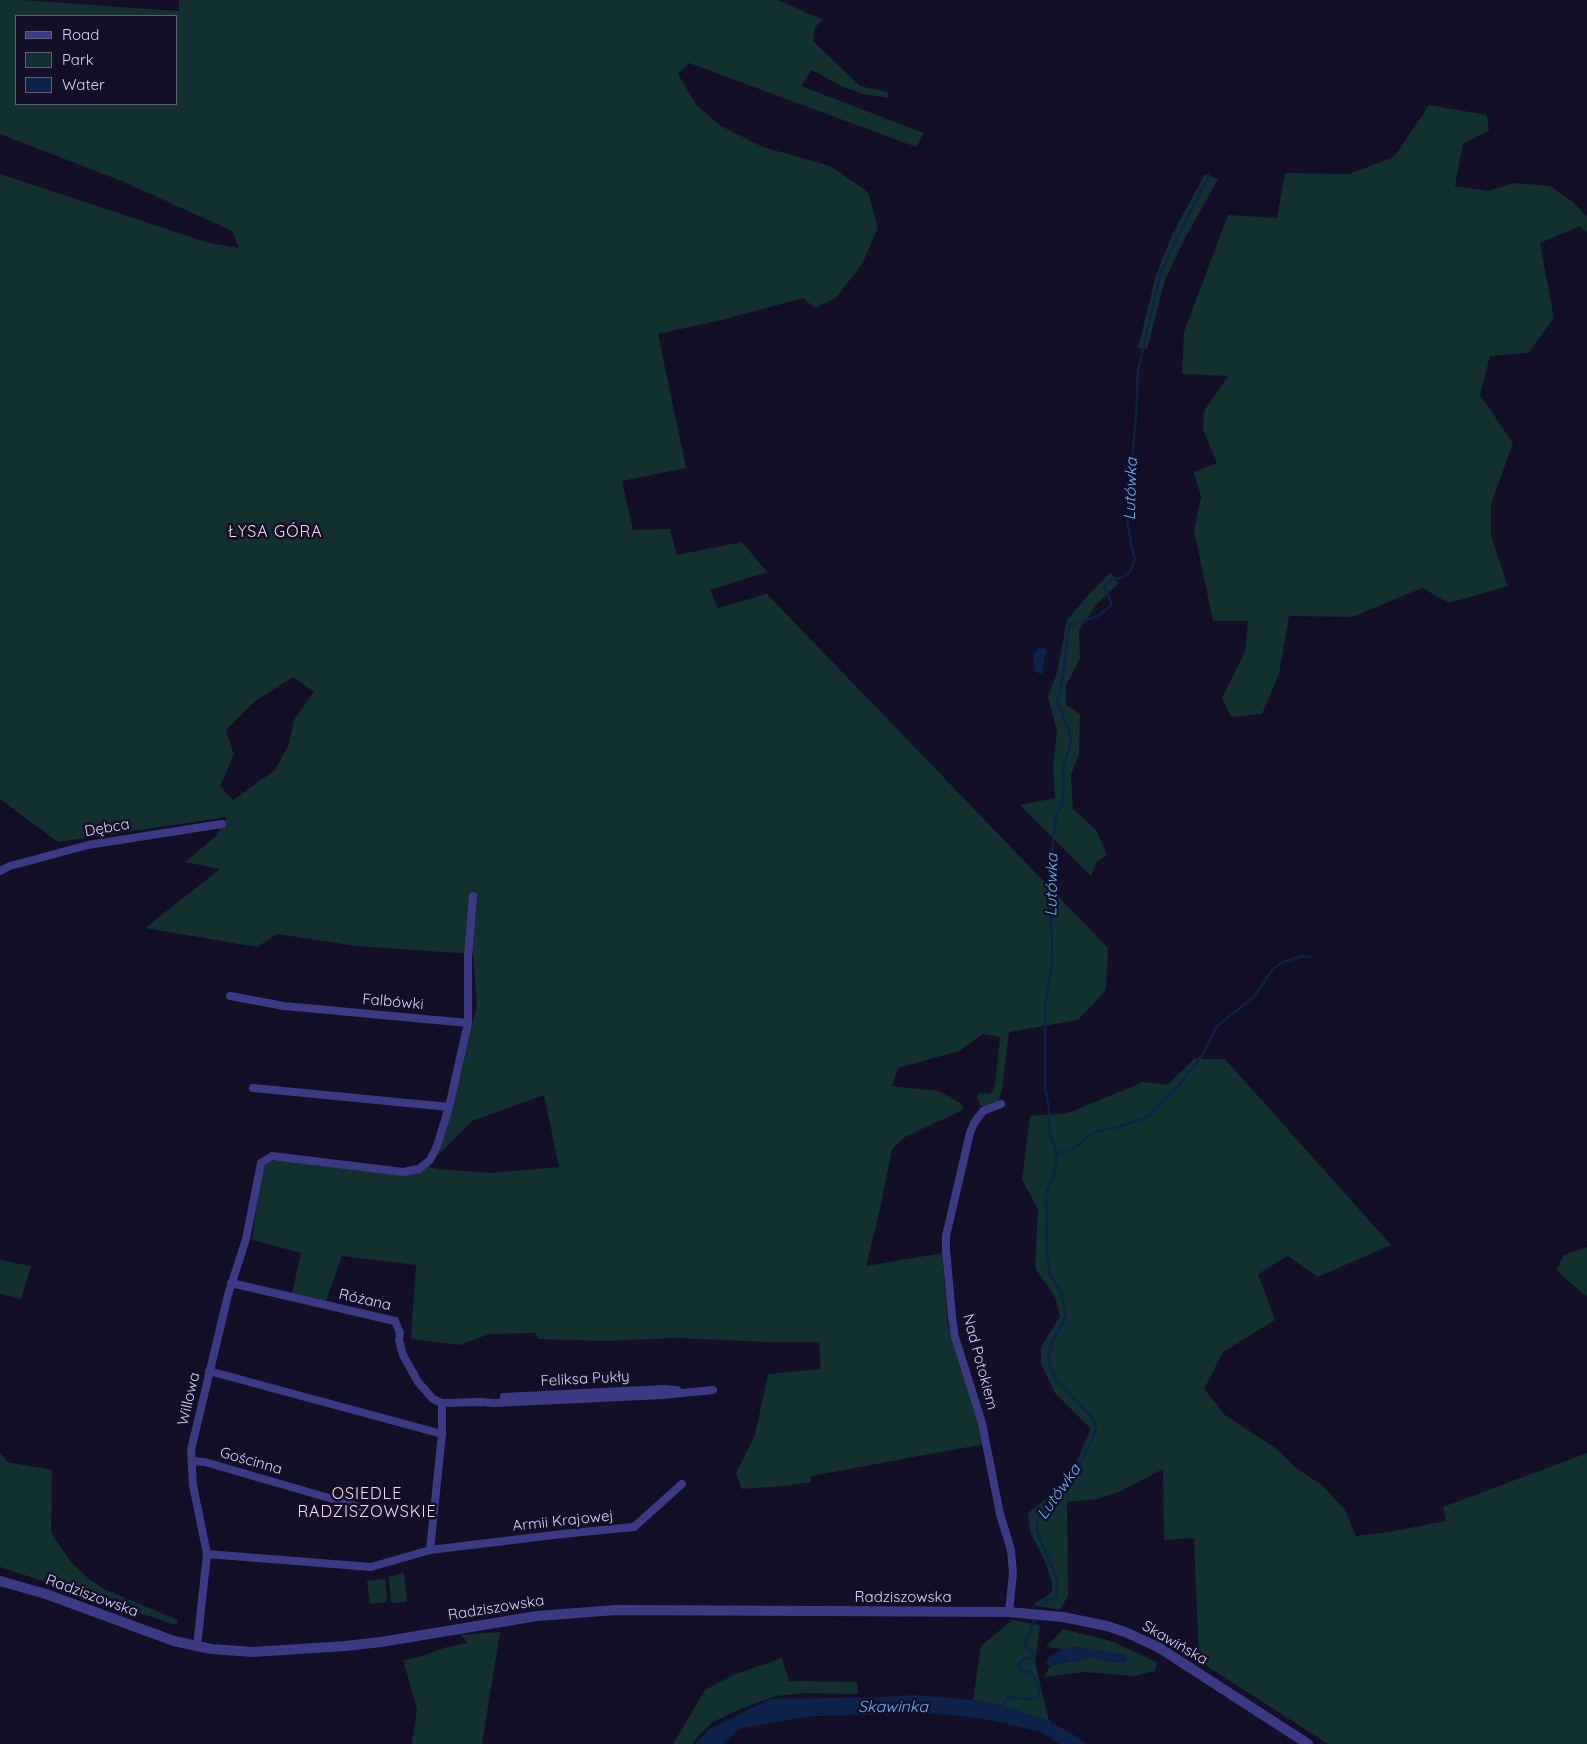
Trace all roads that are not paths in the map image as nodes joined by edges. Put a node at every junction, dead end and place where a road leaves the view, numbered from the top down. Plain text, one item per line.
1 (222, 824) dead end
2 (0, 871) edge
3 (473, 896) dead end
4 (230, 996) dead end
5 (468, 1023) junction
6 (253, 1088) dead end
7 (1001, 1104) dead end
8 (449, 1107) junction
9 (231, 1283) junction
10 (209, 1371) junction
11 (713, 1390) dead end
12 (442, 1403) junction
13 (442, 1434) junction
14 (192, 1461) junction
15 (682, 1484) dead end
16 (360, 1507) dead end
17 (430, 1550) junction
18 (207, 1554) junction
19 (0, 1581) edge
20 (1009, 1612) junction
21 (197, 1646) junction
22 (1308, 1744) edge

1 - 2 street, Dębca
3 - 5 street
4 - 5 street, Falbówki
5 - 8 street
6 - 8 street
7 - 20 street, Nad Potokiem
8 - 9 street, Willowa
9 - 10 street, Willowa
9 - 12 street, Różana
10 - 13 street
10 - 14 street, Willowa
11 - 12 street, Feliksa Pukły
12 - 13 street
13 - 17 street
14 - 16 street, Gościnna
14 - 18 street, Willowa
15 - 17 street, Armii Krajowej
17 - 18 street, Armii Krajowej
18 - 21 street, Willowa
19 - 21 street, Radziszowska
20 - 21 street, Radziszowska
20 - 22 street, Skawińska

